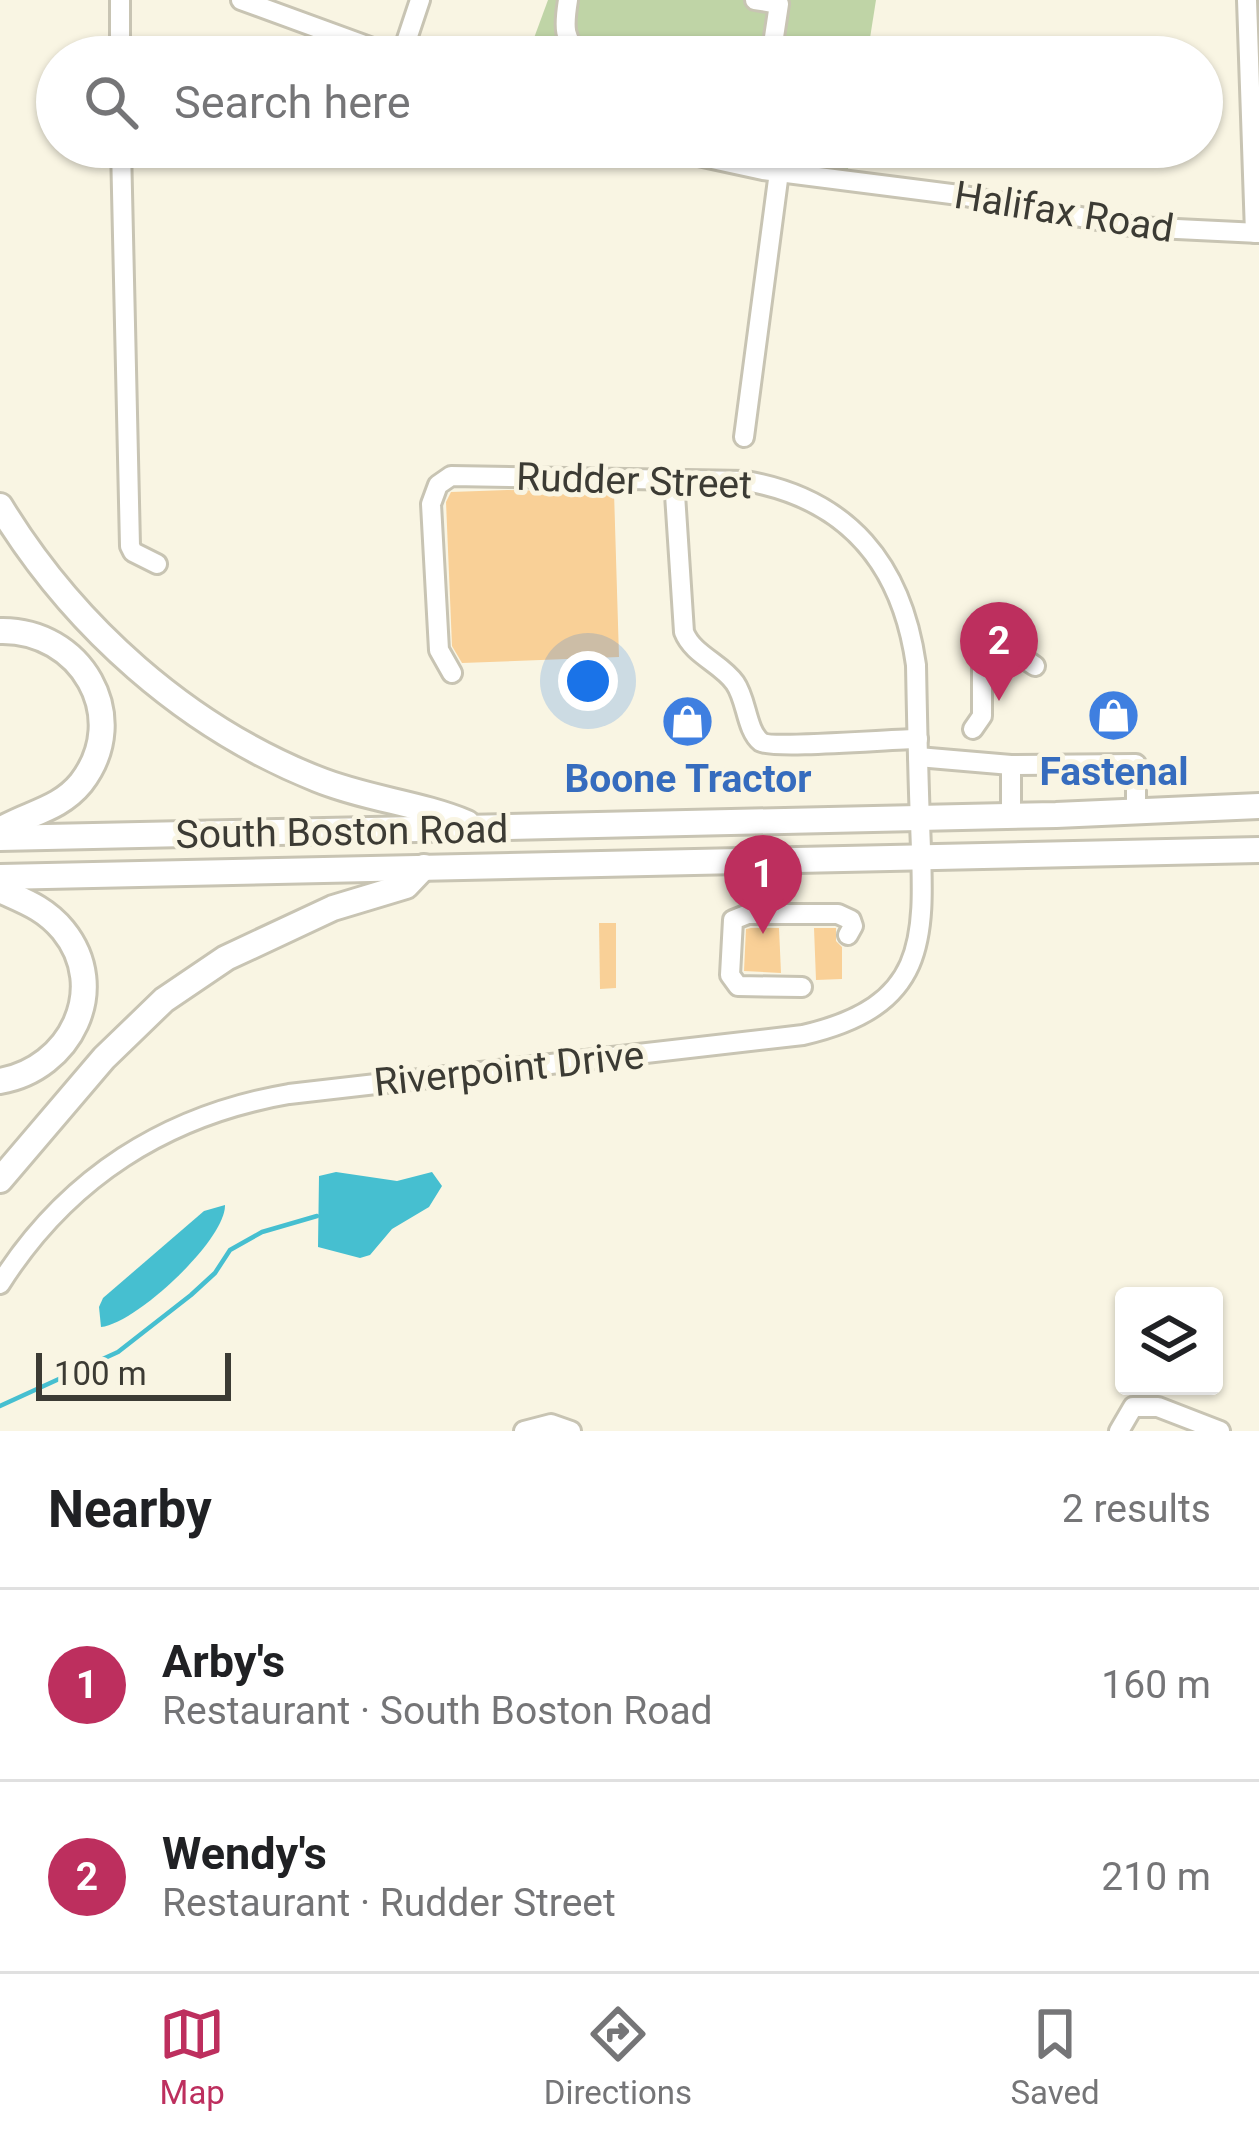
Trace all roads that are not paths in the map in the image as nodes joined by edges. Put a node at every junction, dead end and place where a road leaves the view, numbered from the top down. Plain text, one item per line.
1 (120, 0) edge
2 (241, 0) edge
3 (420, 0) edge
4 (568, 0) edge
5 (755, 0) edge
6 (1246, 0) edge
7 (119, 36) edge
8 (341, 36) edge
9 (407, 36) edge
10 (567, 36) edge
11 (774, 36) edge
12 (122, 168) edge
13 (757, 168) edge
14 (770, 168) edge
15 (771, 171) junction
16 (1257, 232) edge
17 (744, 437) dead end
18 (674, 479) junction
19 (0, 506) edge
20 (157, 564) dead end
21 (0, 631) edge
22 (1035, 666) dead end
23 (452, 673) dead end
24 (973, 729) dead end
25 (918, 748) junction
26 (1011, 765) junction
27 (1259, 806) edge
28 (1136, 808) junction
29 (1011, 816) junction
30 (920, 818) junction
31 (481, 828) junction
32 (0, 834) edge
33 (1259, 850) edge
34 (921, 856) junction
35 (424, 867) junction
36 (0, 878) edge
37 (0, 890) edge
38 (848, 935) dead end
39 (802, 987) dead end
40 (0, 1081) edge
41 (0, 1180) edge
42 (0, 1284) edge
43 (1138, 1395) edge
44 (1133, 1407) junction
45 (524, 1431) edge
46 (571, 1431) edge
47 (1119, 1431) edge
48 (1220, 1431) edge

1 - 7 street
2 - 8 street
3 - 9 street
4 - 10 street
5 - 11 street
6 - 16 street
12 - 20 street
13 - 15 street, Halifax Road
14 - 15 street
15 - 16 street, Halifax Road
15 - 17 street
18 - 23 street, Rudder Street
18 - 25 street, Rudder Street
18 - 25 street
19 - 31 highway
21 - 32 highway
22 - 24 street
25 - 26 street
25 - 30 street, Rudder Street
26 - 28 street
26 - 29 street
27 - 28 highway, South Boston Road
28 - 29 highway, South Boston Road
29 - 30 highway, South Boston Road
30 - 31 highway, South Boston Road
30 - 34 street, Riverpoint Drive
31 - 32 highway, South Boston Road
33 - 34 highway, South Boston Road
34 - 35 highway, South Boston Road
34 - 42 street, Riverpoint Drive
35 - 36 highway, South Boston Road
35 - 41 highway
37 - 40 highway
38 - 39 street
43 - 44 street
44 - 47 street
44 - 48 street
45 - 46 street

